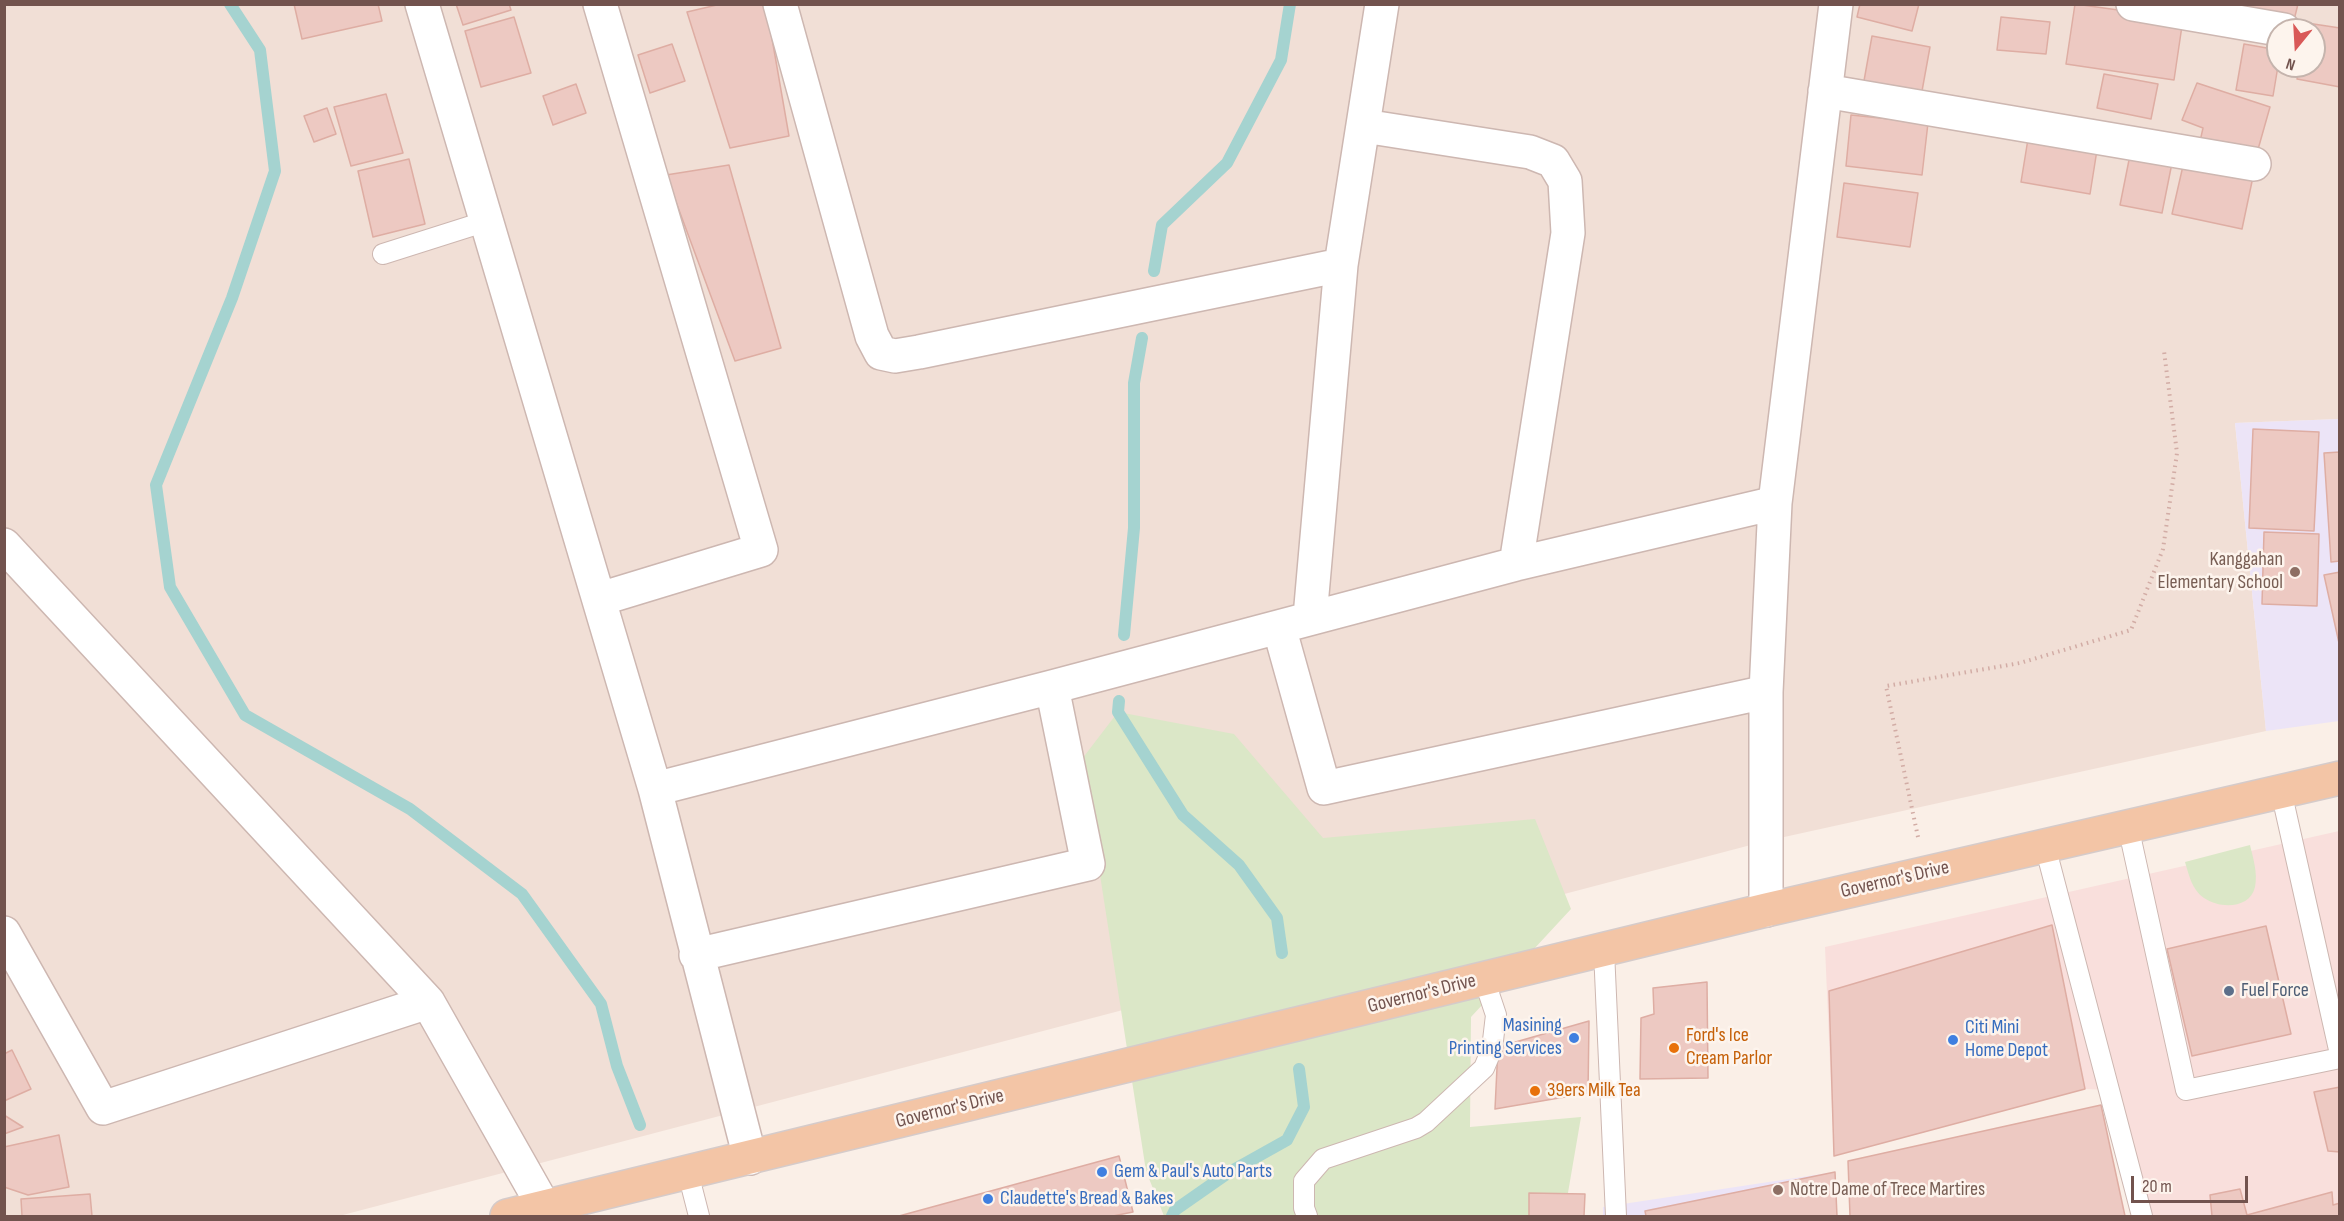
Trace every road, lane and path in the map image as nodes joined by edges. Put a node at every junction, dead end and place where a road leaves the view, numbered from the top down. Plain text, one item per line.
1 (422, 4) edge
2 (600, 4) edge
3 (780, 4) edge
4 (1382, 4) edge
5 (1836, 4) edge
6 (2133, 4) edge
7 (2266, 27) edge
8 (1825, 91) junction
9 (1364, 126) junction
10 (2254, 164) dead end
11 (487, 221) junction
12 (383, 254) dead end
13 (1341, 265) junction
14 (2164, 351) dead end
15 (1775, 503) junction
16 (4, 545) edge
17 (1516, 564) junction
18 (600, 599) junction
19 (1310, 617) junction
20 (1279, 627) junction
21 (1052, 687) junction
22 (1766, 692) junction
23 (2340, 778) edge
24 (655, 789) junction
25 (2281, 791) junction
26 (2128, 826) junction
27 (2045, 846) junction
28 (1926, 873) junction
29 (1766, 910) junction
30 (4, 933) edge
31 (1604, 951) junction
32 (696, 955) junction
33 (1484, 980) junction
34 (428, 1002) junction
35 (2340, 1056) edge
36 (750, 1158) junction
37 (688, 1173) junction
38 (544, 1207) junction
39 (507, 1216) edge
40 (699, 1216) edge
41 (1307, 1216) edge
42 (1616, 1216) edge
43 (2142, 1216) edge

1 - 11 street
2 - 18 street
3 - 13 street
4 - 9 street
5 - 8 street
6 - 7 street
8 - 10 street
8 - 15 street
9 - 13 street
9 - 17 street
11 - 12 lane
11 - 18 street
13 - 19 street
14 - 28 path
15 - 17 street
15 - 22 street
16 - 34 street
17 - 19 street
18 - 24 street
19 - 20 street
20 - 21 street
20 - 22 street
21 - 24 street
21 - 32 street
22 - 29 street
23 - 25 main road, Governor's Drive
24 - 32 street
25 - 26 main road, Governor's Drive
25 - 35 lane
26 - 27 main road, Governor's Drive
26 - 35 lane
27 - 28 main road, Governor's Drive
27 - 43 lane
28 - 29 main road, Governor's Drive
29 - 31 main road, Governor's Drive
30 - 34 street
31 - 33 main road, Governor's Drive
31 - 42 lane
32 - 36 street
33 - 36 main road, Governor's Drive
33 - 41 lane
34 - 38 street
36 - 37 main road, Governor's Drive
37 - 38 main road, Governor's Drive
37 - 40 lane
38 - 39 main road, Governor's Drive

